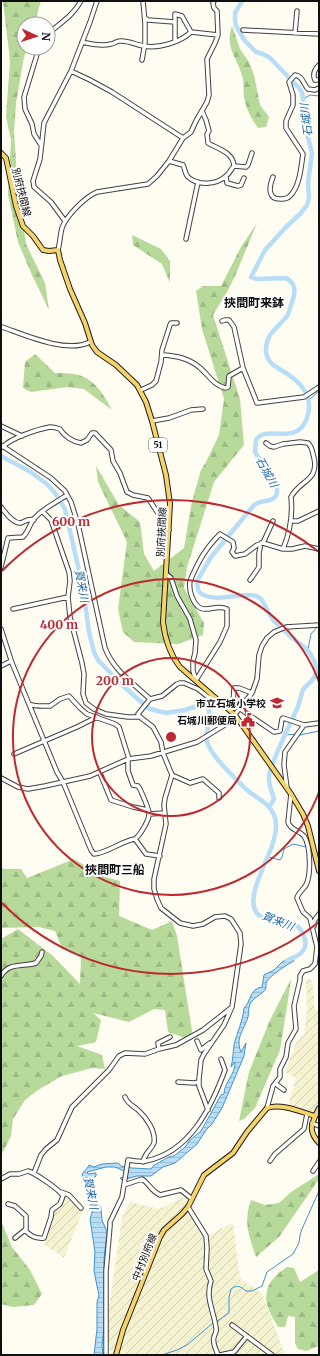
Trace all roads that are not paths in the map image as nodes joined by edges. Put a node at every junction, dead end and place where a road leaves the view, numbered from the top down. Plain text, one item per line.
1 (81, 1) edge
2 (97, 1) edge
3 (143, 1) edge
4 (214, 1) edge
5 (296, 12) dead end
6 (145, 18) junction
7 (175, 22) junction
8 (56, 27) edge
9 (243, 30) dead end
10 (191, 32) junction
11 (295, 33) junction
12 (319, 34) edge
13 (218, 35) junction
14 (82, 42) junction
15 (175, 42) junction
16 (144, 46) junction
17 (37, 56) edge
18 (142, 60) dead end
19 (319, 65) edge
20 (71, 71) junction
21 (319, 80) edge
22 (319, 88) edge
23 (202, 111) junction
24 (183, 138) junction
25 (41, 145) junction
26 (1, 153) edge
27 (252, 153) dead end
28 (169, 161) junction
29 (234, 166) junction
30 (226, 177) junction
31 (273, 177) dead end
32 (244, 178) dead end
33 (198, 182) junction
34 (66, 221) junction
35 (186, 239) dead end
36 (58, 250) junction
37 (222, 321) dead end
38 (177, 323) dead end
39 (1, 327) edge
40 (90, 342) junction
41 (162, 356) junction
42 (243, 368) junction
43 (319, 387) edge
44 (141, 390) junction
45 (204, 409) dead end
46 (152, 421) junction
47 (1, 426) edge
48 (22, 436) junction
49 (266, 443) dead end
50 (2, 446) edge
51 (313, 451) junction
52 (318, 452) edge
53 (67, 496) junction
54 (1, 507) edge
55 (319, 511) edge
56 (43, 512) junction
57 (34, 520) junction
58 (273, 521) dead end
59 (291, 521) junction
60 (169, 531) junction
61 (262, 543) junction
62 (283, 549) junction
63 (319, 549) edge
64 (1, 567) edge
65 (166, 574) junction
66 (250, 580) dead end
67 (68, 597) junction
68 (13, 610) dead end
69 (319, 625) edge
70 (1, 629) edge
71 (11, 662) junction
72 (1, 666) edge
73 (196, 680) junction
74 (252, 694) junction
75 (149, 701) junction
76 (220, 702) junction
77 (29, 704) junction
78 (233, 704) junction
79 (240, 708) junction
80 (235, 715) junction
81 (97, 717) junction
82 (140, 717) junction
83 (319, 723) edge
84 (304, 725) junction
85 (44, 740) junction
86 (163, 753) junction
87 (14, 754) dead end
88 (128, 759) junction
89 (100, 773) junction
90 (172, 775) junction
91 (1, 778) edge
92 (63, 782) junction
93 (287, 789) junction
94 (291, 794) junction
95 (219, 798) dead end
96 (148, 812) junction
97 (165, 813) junction
98 (135, 839) junction
99 (160, 856) junction
100 (319, 871) edge
101 (319, 914) edge
102 (315, 935) junction
103 (42, 952) dead end
104 (1, 976) edge
105 (232, 1007) junction
106 (170, 1037) dead end
107 (197, 1041) dead end
108 (211, 1044) junction
109 (159, 1049) junction
110 (221, 1059) dead end
111 (178, 1082) dead end
112 (199, 1082) junction
113 (276, 1084) junction
114 (284, 1090) dead end
115 (125, 1096) dead end
116 (267, 1108) junction
117 (319, 1108) edge
118 (208, 1110) junction
119 (308, 1114) junction
120 (315, 1116) junction
121 (312, 1123) junction
122 (319, 1126) edge
123 (319, 1143) edge
124 (270, 1161) dead end
125 (143, 1162) junction
126 (319, 1162) edge
127 (313, 1171) dead end
128 (34, 1173) junction
129 (1, 1179) edge
130 (125, 1183) junction
131 (61, 1192) junction
132 (192, 1199) junction
133 (8, 1204) dead end
134 (188, 1207) junction
135 (81, 1208) dead end
136 (25, 1230) junction
137 (15, 1238) dead end
138 (232, 1324) dead end
139 (247, 1336) junction
140 (106, 1355) edge
141 (116, 1355) edge
142 (219, 1355) edge
143 (272, 1355) edge

1 - 8 street
2 - 14 street
3 - 6 street
4 - 13 street
5 - 11 street
6 - 7 street
6 - 16 street
7 - 10 street
7 - 15 street
9 - 11 street
10 - 13 street
10 - 15 street
11 - 12 street
13 - 23 street
14 - 16 street
14 - 20 street
15 - 16 street
16 - 18 street
17 - 25 street
19 - 21 street
20 - 24 street
20 - 25 street
22 - 31 street
23 - 24 street
23 - 29 street
24 - 28 street
25 - 34 street
26 - 36 main road, 別府挾間線
27 - 29 street
28 - 33 street
28 - 34 street
29 - 30 street
30 - 32 street
30 - 33 street
33 - 35 street
34 - 36 street
36 - 40 main road, 別府挾間線 / 51
37 - 42 street
38 - 41 street
39 - 40 street
40 - 44 main road, 別府挾間線 / 51
41 - 42 street
41 - 44 street
42 - 43 street
44 - 46 main road, 別府挾間線 / 51
45 - 46 street
46 - 60 main road, 別府挾間線 / 51
47 - 48 street
48 - 50 street
48 - 60 street
49 - 51 street
50 - 53 street
51 - 52 street
51 - 59 street
53 - 56 street
53 - 75 street
54 - 57 street
55 - 59 street
56 - 57 street
56 - 67 street
57 - 64 street
58 - 61 street
59 - 62 street
60 - 65 main road, 別府挾間線 / 51
61 - 62 street
61 - 66 street
61 - 73 street
62 - 63 street
65 - 73 street
65 - 73 main road, 別府挾間線 / 51
67 - 68 street
67 - 82 street
69 - 74 street
70 - 71 street
71 - 72 street
71 - 77 street
73 - 76 main road, 別府挾間線 / 51
74 - 78 street
74 - 79 street
75 - 76 street
75 - 82 street
76 - 78 street
76 - 80 main road, 別府挾間線 / 51
77 - 81 street
77 - 85 street
78 - 79 street
79 - 80 street
79 - 84 street
80 - 86 street
80 - 93 main road, 別府挾間線 / 51
81 - 85 street
81 - 88 street
82 - 86 street
83 - 84 street
84 - 93 street
85 - 87 street
85 - 92 street
86 - 88 street
86 - 90 street
88 - 89 street
88 - 96 street
89 - 92 street
89 - 96 street
90 - 95 street
90 - 97 street
91 - 92 street
92 - 98 street
93 - 94 main road, 別府挾間線 / 51
94 - 100 main road, 別府挾間線 / 51
94 - 102 street
96 - 97 street
96 - 98 street
97 - 99 street
98 - 99 street
99 - 105 street
101 - 102 street
102 - 113 street
103 - 104 street
105 - 108 street
105 - 109 street
106 - 109 street
107 - 108 street
108 - 112 street
109 - 128 street
110 - 118 street
111 - 112 street
112 - 118 street
113 - 114 street
113 - 116 street
115 - 125 street
116 - 119 main road
116 - 132 main road, 中村別府線
117 - 120 main road
118 - 125 street
119 - 120 main road
119 - 124 street
120 - 121 main road
121 - 122 street
121 - 123 main road
125 - 130 street
126 - 127 street
128 - 129 street
128 - 131 street
130 - 132 street
130 - 140 street
131 - 135 street
131 - 136 street
132 - 134 main road, 中村別府線
133 - 136 street
134 - 141 main road, 中村別府線
134 - 142 street
136 - 137 street
138 - 139 street
139 - 142 street
139 - 143 street

